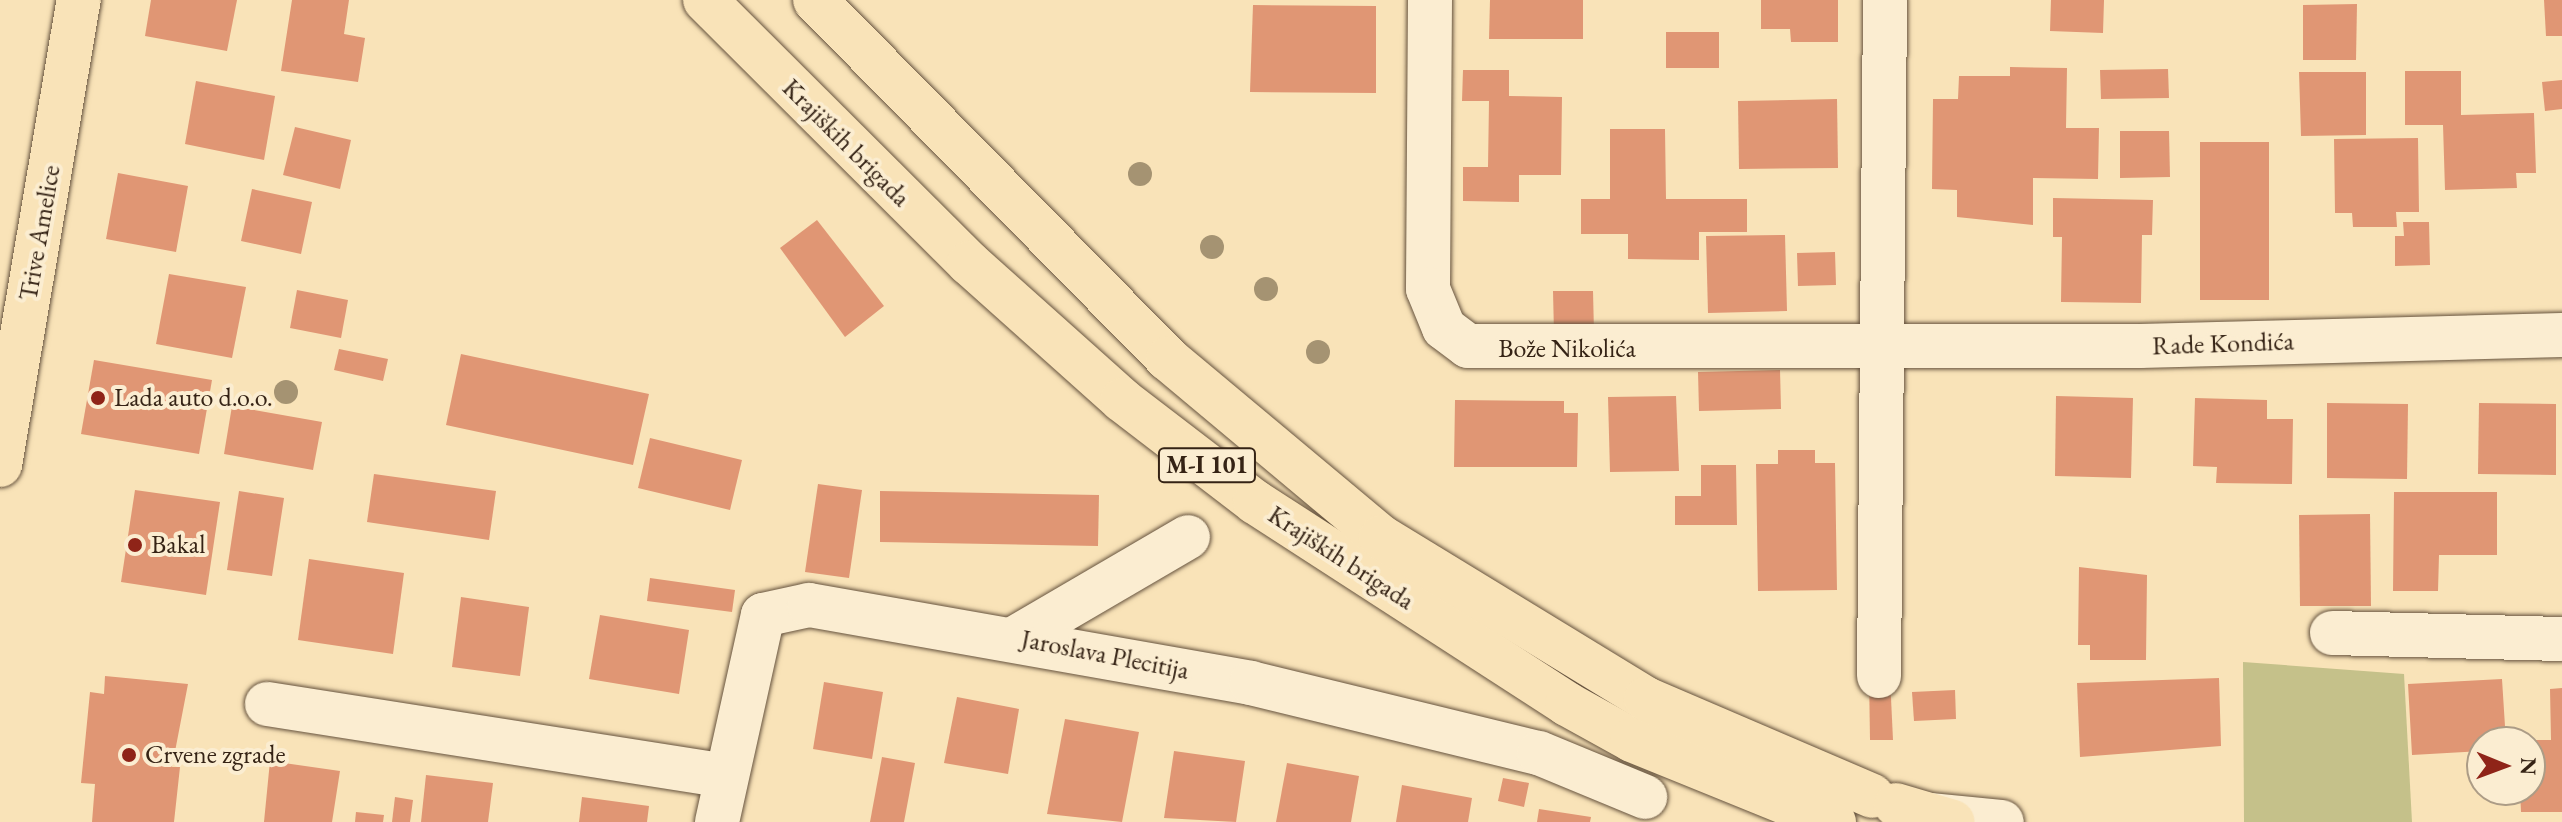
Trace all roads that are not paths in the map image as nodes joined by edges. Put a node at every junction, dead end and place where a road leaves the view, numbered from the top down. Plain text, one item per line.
1 (79, 0) edge
2 (705, 0) edge
3 (815, 0) edge
4 (1430, 0) edge
5 (1885, 0) edge
6 (2562, 335) edge
7 (1884, 345) junction
8 (0, 465) edge
9 (1188, 537) dead end
10 (2332, 633) dead end
11 (1017, 637) junction
12 (2562, 639) edge
13 (1879, 676) dead end
14 (267, 704) dead end
15 (725, 776) junction
16 (1645, 797) dead end
17 (1913, 810) edge
18 (717, 822) edge
19 (1834, 822) edge
20 (2002, 822) edge

1 - 8 main road, Trive Amelice
2 - 19 main road, Krajiških brigada / M-I 101
3 - 17 main road, Krajiških brigada / M-I 101
4 - 7 street, Bože Nikolića
5 - 7 street
6 - 7 street, Rade Kondića
7 - 13 street
9 - 11 street
10 - 12 street
11 - 15 street, Jaroslava Plecitija
11 - 16 street, Jaroslava Plecitija
14 - 15 street
15 - 18 street, Jaroslava Plecitija
17 - 20 street

